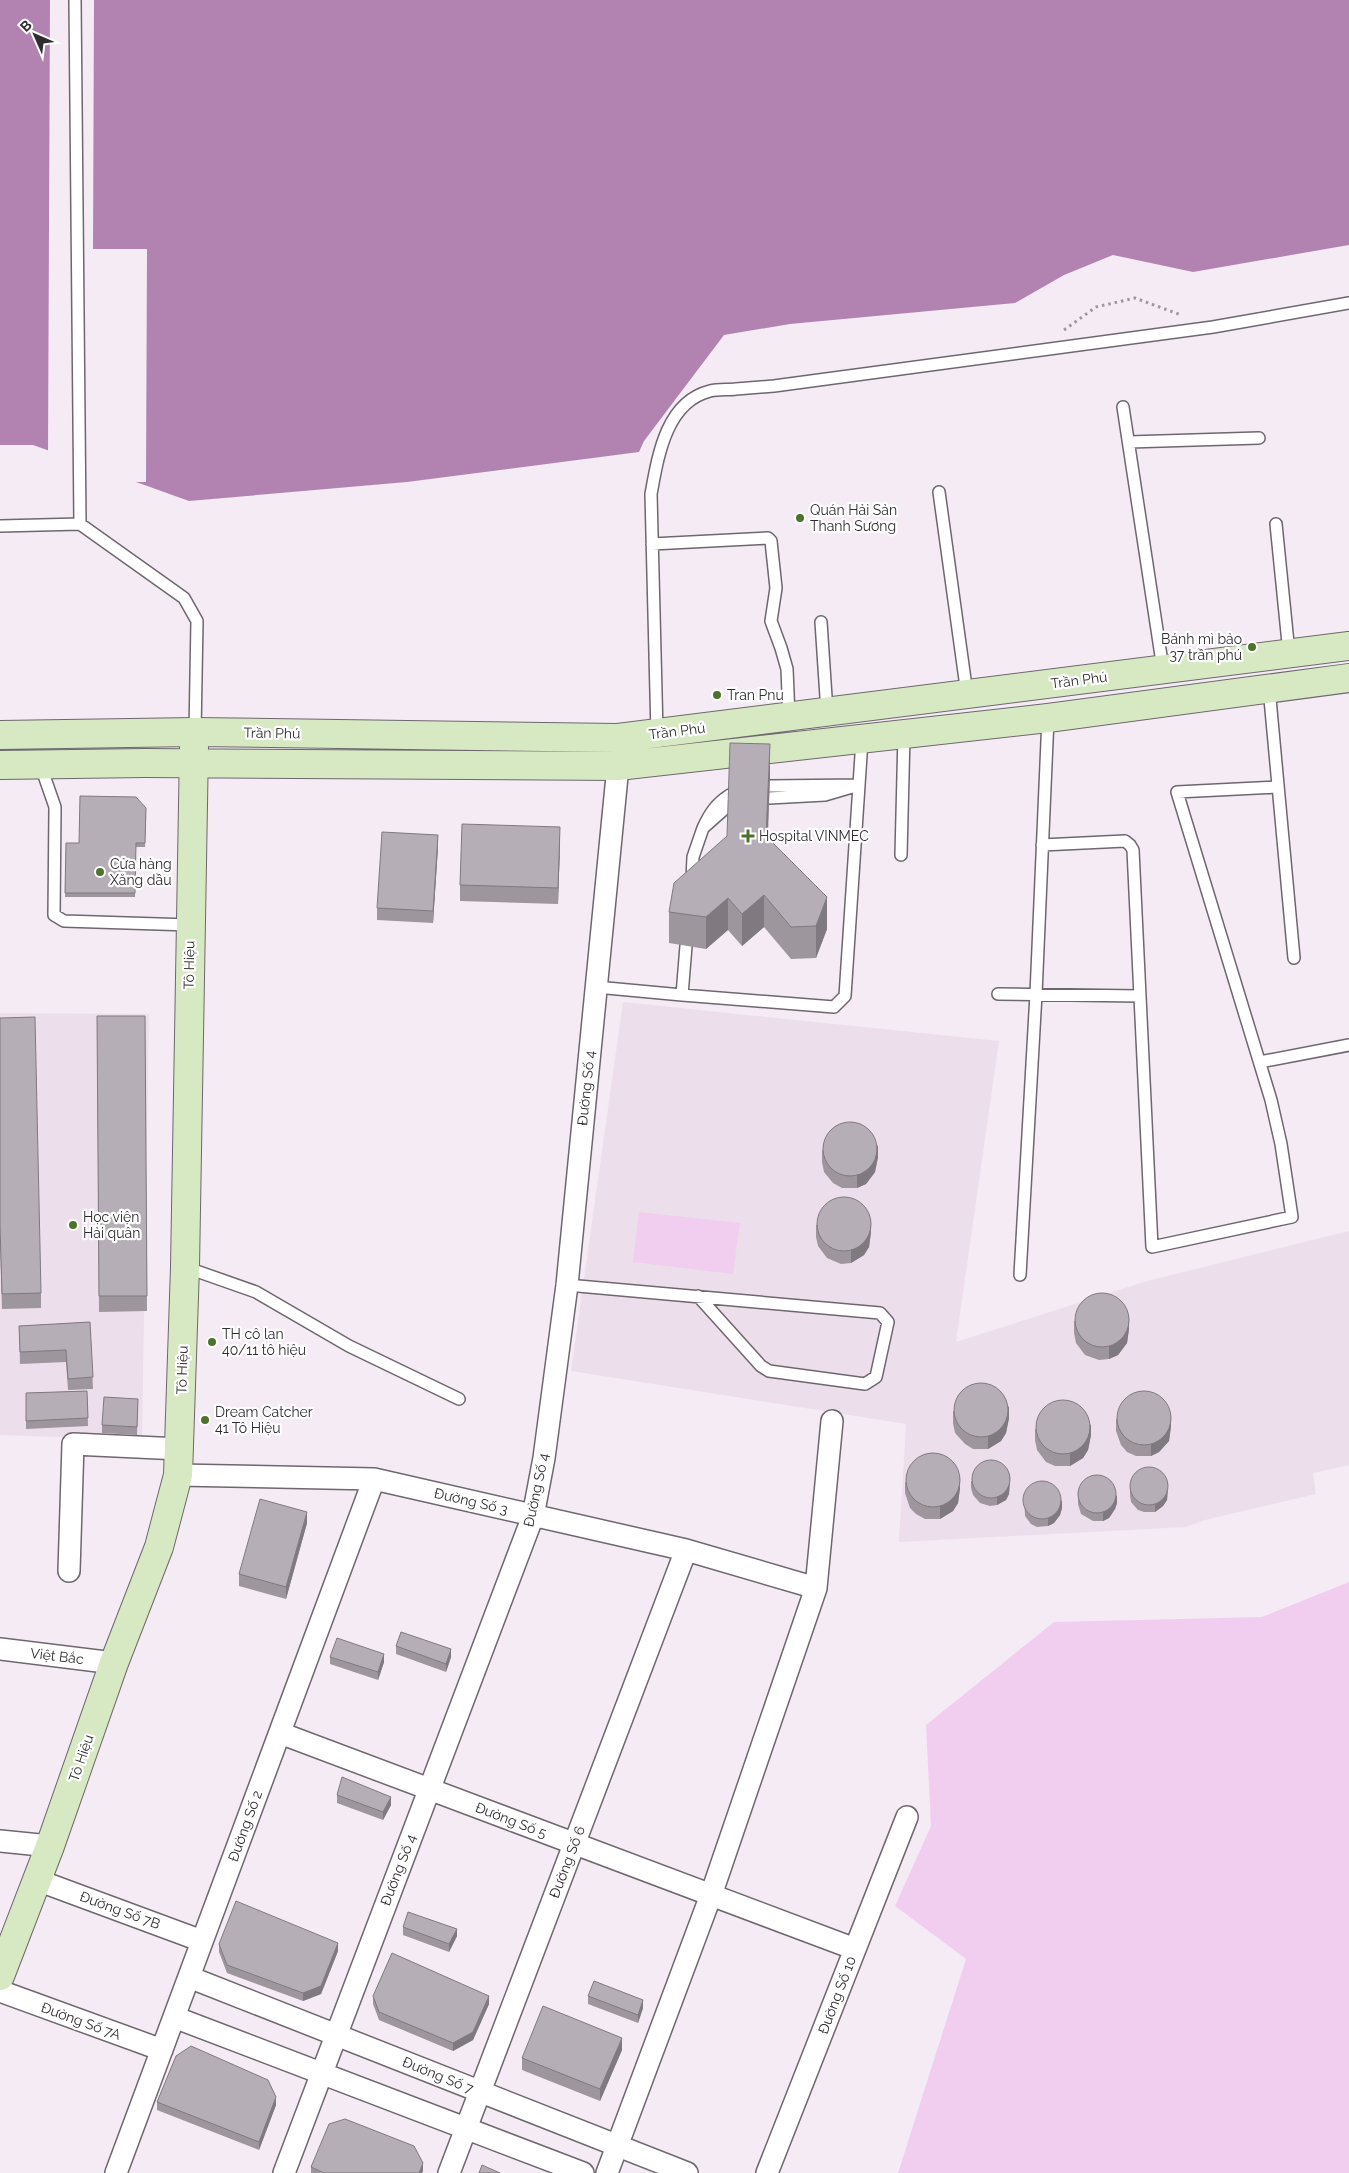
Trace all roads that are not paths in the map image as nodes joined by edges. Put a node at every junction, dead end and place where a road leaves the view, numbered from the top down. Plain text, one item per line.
1 (76, 0) edge
2 (1349, 303) edge
3 (1124, 407) dead end
4 (1260, 438) dead end
5 (1130, 442) junction
6 (939, 492) dead end
7 (80, 524) junction
8 (1276, 524) dead end
9 (0, 526) edge
10 (652, 544) junction
11 (821, 622) dead end
12 (1349, 646) edge
13 (1289, 653) junction
14 (1163, 669) junction
15 (1349, 678) edge
16 (1269, 688) junction
17 (967, 694) junction
18 (827, 712) junction
19 (790, 717) junction
20 (1048, 718) junction
21 (195, 732) junction
22 (657, 733) junction
23 (904, 734) junction
24 (0, 735) edge
25 (618, 738) junction
26 (862, 740) junction
27 (40, 764) junction
28 (194, 764) junction
29 (0, 765) edge
30 (618, 766) junction
31 (859, 785) junction
32 (770, 786) edge
33 (1276, 787) junction
34 (769, 798) edge
35 (729, 800) edge
36 (1042, 846) junction
37 (901, 855) dead end
38 (691, 891) edge
39 (190, 925) junction
40 (686, 946) edge
41 (1294, 958) dead end
42 (596, 987) junction
43 (998, 994) dead end
44 (1036, 994) junction
45 (682, 995) junction
46 (1139, 996) junction
47 (1349, 1045) edge
48 (1260, 1062) junction
49 (185, 1267) junction
50 (1020, 1275) dead end
51 (567, 1285) junction
52 (698, 1296) junction
53 (459, 1399) dead end
54 (832, 1421) dead end
55 (180, 1449) junction
56 (178, 1475) junction
57 (374, 1479) junction
58 (533, 1516) junction
59 (686, 1550) junction
60 (69, 1571) dead end
61 (816, 1588) junction
62 (0, 1649) edge
63 (114, 1663) junction
64 (280, 1733) junction
65 (429, 1789) junction
66 (907, 1817) dead end
67 (0, 1841) edge
68 (574, 1844) junction
69 (50, 1846) junction
70 (37, 1880) junction
71 (711, 1895) junction
72 (202, 1940) junction
73 (855, 1949) junction
74 (0, 1976) edge
75 (189, 1976) junction
76 (0, 1991) edge
77 (174, 2017) junction
78 (336, 2034) junction
79 (162, 2050) junction
80 (321, 2073) junction
81 (480, 2092) junction
82 (466, 2128) junction
83 (617, 2146) junction
84 (116, 2173) edge
85 (284, 2173) edge
86 (449, 2173) edge
87 (583, 2173) edge
88 (607, 2173) edge
89 (687, 2173) edge
90 (767, 2173) edge

1 - 7 lane
2 - 10 lane
3 - 5 lane
4 - 5 lane
5 - 14 lane
6 - 17 lane
7 - 9 lane
7 - 21 lane
8 - 13 lane
10 - 19 lane
10 - 22 lane
11 - 18 lane
12 - 13 main road, Trần Phú
13 - 14 main road, Trần Phú
14 - 17 main road, Trần Phú
15 - 16 main road, Trần Phú
16 - 20 main road, Trần Phú
16 - 33 lane
17 - 18 main road, Trần Phú
18 - 19 main road, Trần Phú
19 - 22 main road, Trần Phú
20 - 23 main road, Trần Phú
20 - 36 lane
21 - 24 main road, Trần Phú
21 - 25 main road, Trần Phú
21 - 28 main road, Tô Hiệu
22 - 25 main road, Trần Phú
23 - 26 main road, Trần Phú
23 - 37 lane
25 - 30 main road
26 - 30 main road, Trần Phú
26 - 31 lane
27 - 28 main road, Trần Phú
27 - 29 main road, Trần Phú
27 - 39 lane
28 - 30 main road, Trần Phú
28 - 39 main road, Tô Hiệu
30 - 42 street, Đường Số 4
31 - 32 lane
31 - 34 lane
31 - 45 lane
33 - 41 lane
33 - 48 lane
35 - 38 lane
36 - 44 lane
36 - 46 lane
39 - 49 main road, Tô Hiệu
40 - 45 lane
42 - 45 lane
42 - 51 street, Đường Số 4
43 - 44 lane
44 - 46 lane
44 - 50 lane
46 - 48 lane
47 - 48 lane
49 - 53 lane
49 - 55 main road, Tô Hiệu
51 - 52 lane
51 - 58 street, Đường Số 4
52 - 52 lane
54 - 61 street
55 - 56 main road, Tô Hiệu
55 - 60 street
56 - 57 street, Đường Số 3
56 - 63 main road, Tô Hiệu
57 - 58 street, Đường Số 3
57 - 64 street, Đường Số 2
58 - 59 street, Đường Số 3
58 - 65 street, Đường Số 4
59 - 61 street, Đường Số 3
59 - 68 street, Đường Số 6
61 - 71 street
62 - 63 street, Việt Bắc
63 - 69 main road, Tô Hiệu
64 - 65 street, Đường Số 5
64 - 72 street, Đường Số 2
65 - 68 street, Đường Số 5
65 - 78 street, Đường Số 4
66 - 73 street, Đường Số 10
67 - 69 street
68 - 71 street, Đường Số 5
68 - 81 street, Đường Số 6
69 - 70 main road, Tô Hiệu
70 - 72 street, Đường Số 7B
70 - 74 main road, Tô Hiệu
71 - 73 street, Đường Số 5
71 - 83 street
72 - 75 street, Đường Số 2
73 - 90 street, Đường Số 10
75 - 77 street, Đường Số 2
75 - 78 street, Đường Số 7
76 - 79 street, Đường Số 7A
77 - 79 street, Đường Số 2
77 - 80 street
78 - 80 street, Đường Số 4
78 - 81 street, Đường Số 7
79 - 84 street, Đường Số 2
80 - 82 street
80 - 85 street, Đường Số 4
81 - 82 street, Đường Số 6
81 - 83 street, Đường Số 7
82 - 86 street, Đường Số 6
82 - 87 street
83 - 88 street
83 - 89 street, Đường Số 7

